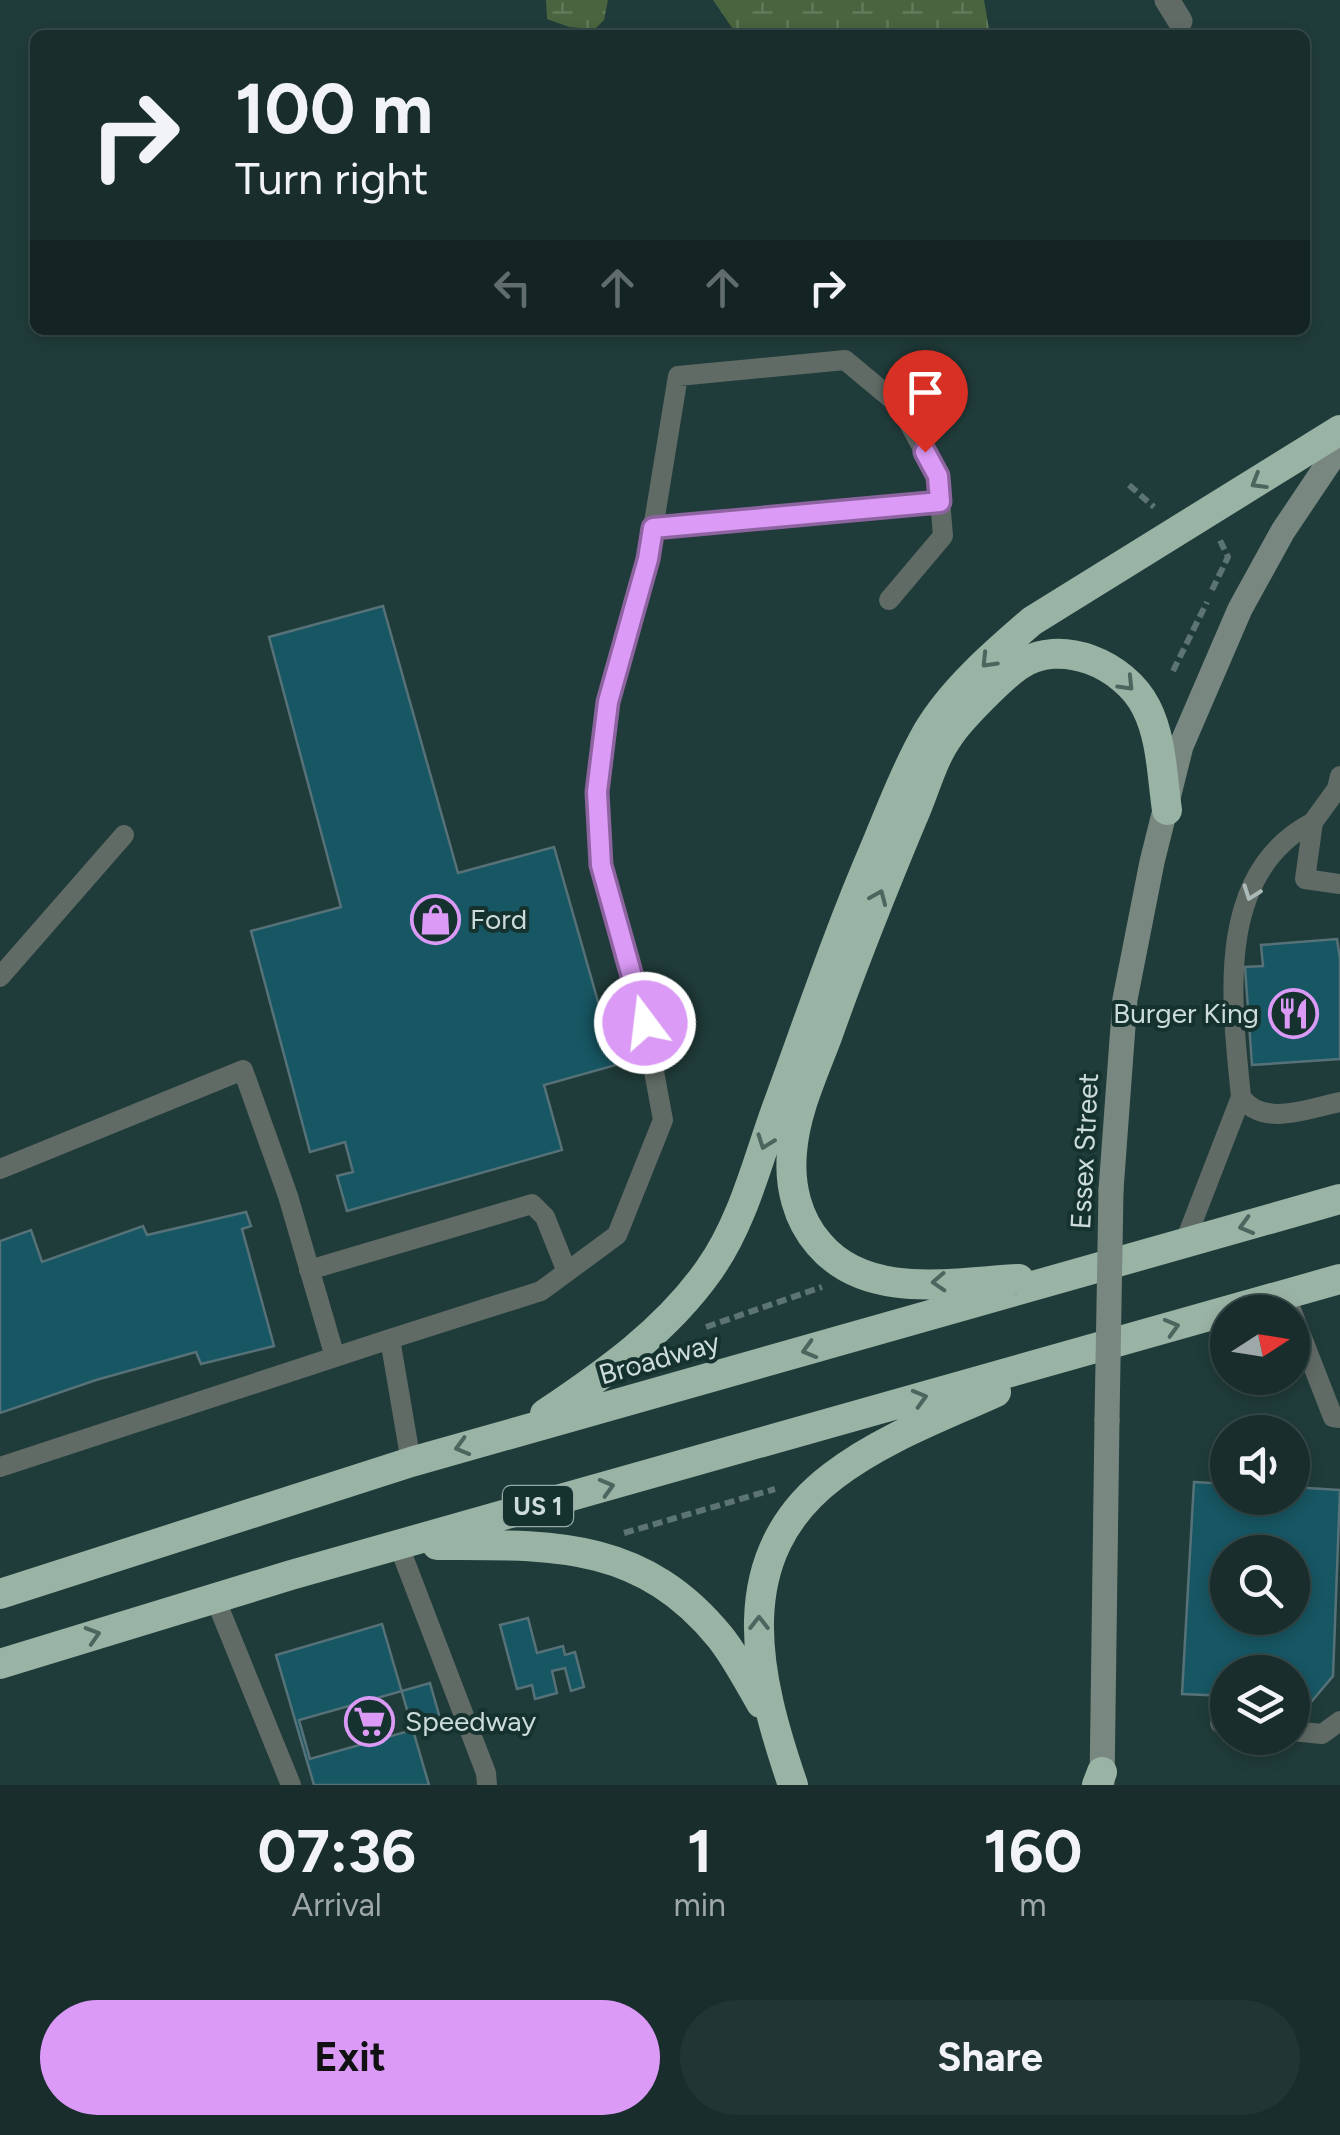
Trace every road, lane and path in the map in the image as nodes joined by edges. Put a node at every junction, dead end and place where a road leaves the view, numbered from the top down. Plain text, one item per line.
1 (1340, 430) edge
2 (1340, 446) edge
3 (940, 502) junction
4 (653, 528) junction
5 (1219, 537) dead end
6 (889, 600) dead end
7 (1173, 670) dead end
8 (1340, 776) edge
9 (1167, 810) junction
10 (1313, 822) junction
11 (124, 836) dead end
12 (1340, 884) edge
13 (0, 977) edge
14 (1241, 1097) junction
15 (1340, 1102) edge
16 (0, 1169) edge
17 (1340, 1200) edge
18 (1184, 1244) junction
19 (310, 1270) junction
20 (567, 1272) junction
21 (1072, 1276) junction
22 (1340, 1279) edge
23 (828, 1284) dead end
24 (1340, 1292) edge
25 (1286, 1294) junction
26 (696, 1330) dead end
27 (390, 1339) junction
28 (1078, 1353) junction
29 (334, 1357) junction
30 (1336, 1418) edge
31 (520, 1431) junction
32 (411, 1462) junction
33 (0, 1467) edge
34 (781, 1490) dead end
35 (619, 1534) dead end
36 (399, 1546) junction
37 (0, 1594) edge
38 (215, 1598) junction
39 (0, 1664) edge
40 (770, 1719) junction
41 (1340, 1722) edge
42 (1310, 1733) edge
43 (1102, 1782) edge
44 (291, 1785) edge
45 (487, 1785) edge
46 (794, 1785) edge

1 -> 31 highway
2 - 9 main road, Essex Street
3 - 4 lane
3 - 4 lane
3 - 6 lane
4 - 20 lane
5 - 7 path
8 - 10 lane
21 -> 9 highway
9 - 43 main road, Essex Street, bridge
10 - 12 lane
10 -> 14 lane
11 - 13 lane
14 - 15 lane
14 - 18 lane
16 - 19 lane
17 -> 18 highway, Broadway
18 - 21 highway, Broadway
19 - 20 lane
19 - 29 lane
20 - 27 lane
21 -> 31 highway, Broadway
22 - 25 highway, US 1
23 - 26 path
24 - 25 highway
28 -> 25 highway, US 1
25 - 30 lane
27 - 29 lane
27 - 32 lane
36 -> 28 highway, US 1
40 -> 28 highway
29 - 33 lane
31 -> 32 highway, Broadway
32 - 37 highway, Broadway
34 - 35 path
36 - 38 highway, US 1
36 - 40 highway
36 - 45 lane
39 -> 38 highway, US 1
38 - 44 lane
40 - 46 highway
41 - 42 lane

